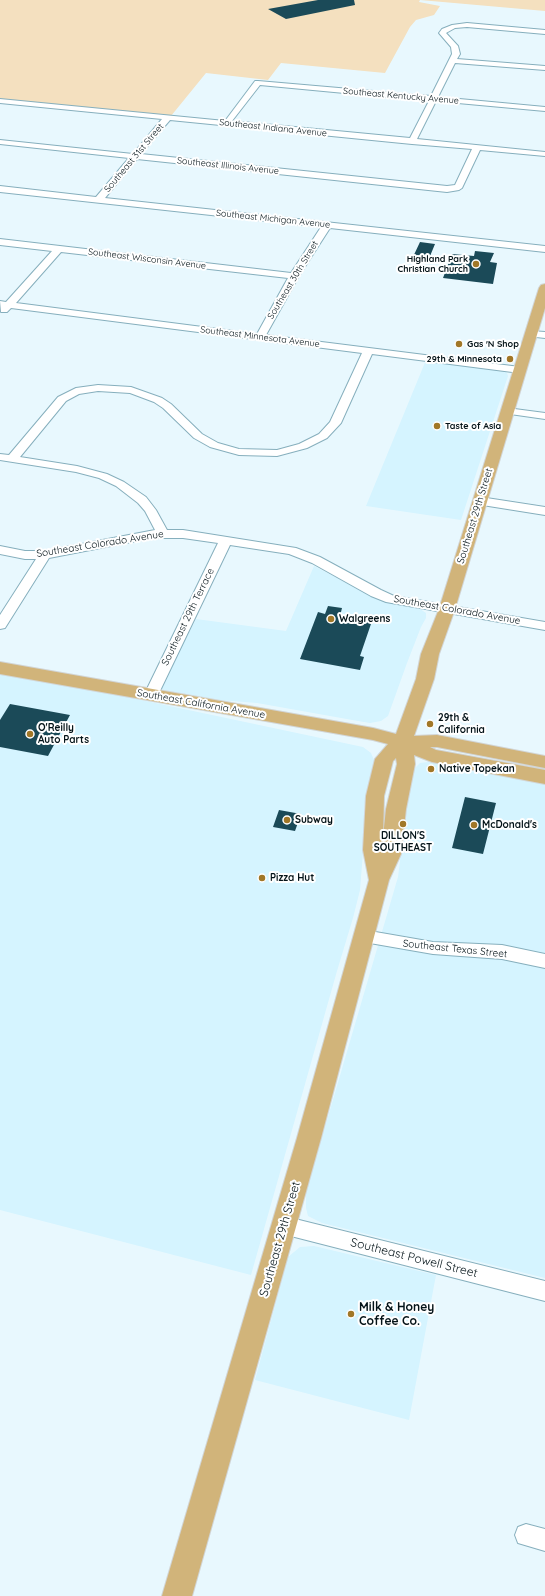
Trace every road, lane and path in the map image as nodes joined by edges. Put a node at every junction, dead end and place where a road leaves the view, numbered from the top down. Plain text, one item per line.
1 (545, 32) edge
2 (453, 60) junction
3 (545, 68) edge
4 (434, 99) junction
5 (0, 101) edge
6 (545, 109) edge
7 (168, 117) junction
8 (227, 123) junction
9 (0, 142) edge
10 (412, 142) junction
11 (477, 148) junction
12 (545, 154) edge
13 (136, 156) junction
14 (0, 189) edge
15 (99, 199) junction
16 (327, 225) junction
17 (0, 242) edge
18 (59, 249) junction
19 (545, 249) edge
20 (294, 276) junction
21 (545, 288) edge
22 (5, 305) edge
23 (0, 313) edge
24 (531, 334) junction
25 (545, 335) edge
26 (260, 337) junction
27 (368, 351) junction
28 (520, 370) junction
29 (507, 411) junction
30 (545, 416) edge
31 (0, 457) edge
32 (12, 459) junction
33 (480, 501) junction
34 (545, 511) edge
35 (162, 533) junction
36 (226, 540) junction
37 (0, 550) edge
38 (45, 555) junction
39 (447, 609) junction
40 (0, 625) edge
41 (545, 626) edge
42 (0, 668) edge
43 (150, 694) junction
44 (402, 742) junction
45 (545, 762) edge
46 (545, 776) edge
47 (364, 936) junction
48 (545, 961) edge
49 (283, 1225) junction
50 (545, 1291) edge
51 (177, 1596) edge

1 - 2 street
2 - 3 street
2 - 4 street
4 - 6 street, Southeast Kentucky Avenue
4 - 8 street, Southeast Kentucky Avenue
4 - 10 street
5 - 7 street, Southeast Indiana Avenue
7 - 8 street, Southeast Indiana Avenue
7 - 13 street, Southeast 31st Street
8 - 10 street, Southeast Indiana Avenue
9 - 13 street, Southeast Illinois Avenue
10 - 11 street, Southeast Indiana Avenue
11 - 12 street, Southeast Indiana Avenue
11 - 13 street, Southeast Illinois Avenue
13 - 15 street, Southeast 31st Street
14 - 15 street, Southeast Michigan Avenue
15 - 16 street, Southeast Michigan Avenue
16 - 19 street, Southeast Michigan Avenue
16 - 20 street, Southeast 30th Street
17 - 18 street, Southeast Wisconsin Avenue
18 - 20 street, Southeast Wisconsin Avenue
18 - 22 street
20 - 26 street, Southeast 30th Street
21 - 24 main road, Southeast 29th Street
22 - 23 street
22 - 26 street, Southeast Minnesota Avenue
24 - 25 street
24 - 28 main road, Southeast 29th Street
26 - 27 street, Southeast Minnesota Avenue
27 - 28 street, Southeast Minnesota Avenue
27 - 32 street
28 - 29 main road, Southeast 29th Street
29 - 30 street
29 - 33 main road, Southeast 29th Street
31 - 32 street
32 - 35 street
33 - 34 street
33 - 39 main road, Southeast 29th Street
35 - 36 street, Southeast Colorado Avenue
35 - 38 street, Southeast Colorado Avenue
36 - 39 street, Southeast Colorado Avenue
36 - 43 street, Southeast 29th Terrace
37 - 38 street, Southeast Colorado Avenue
38 - 40 street
39 - 41 street, Southeast Colorado Avenue
39 - 44 main road, Southeast 29th Street
42 - 43 main road, Southeast California Avenue
43 - 44 main road, Southeast California Avenue
44 - 45 main road, Southeast California Avenue
44 - 46 main road, Southeast California Avenue
44 - 47 main road, Southeast 29th Street
47 - 48 street, Southeast Texas Street
47 - 49 main road, Southeast 29th Street
49 - 50 street, Southeast Powell Street
49 - 51 main road, Southeast 29th Street

